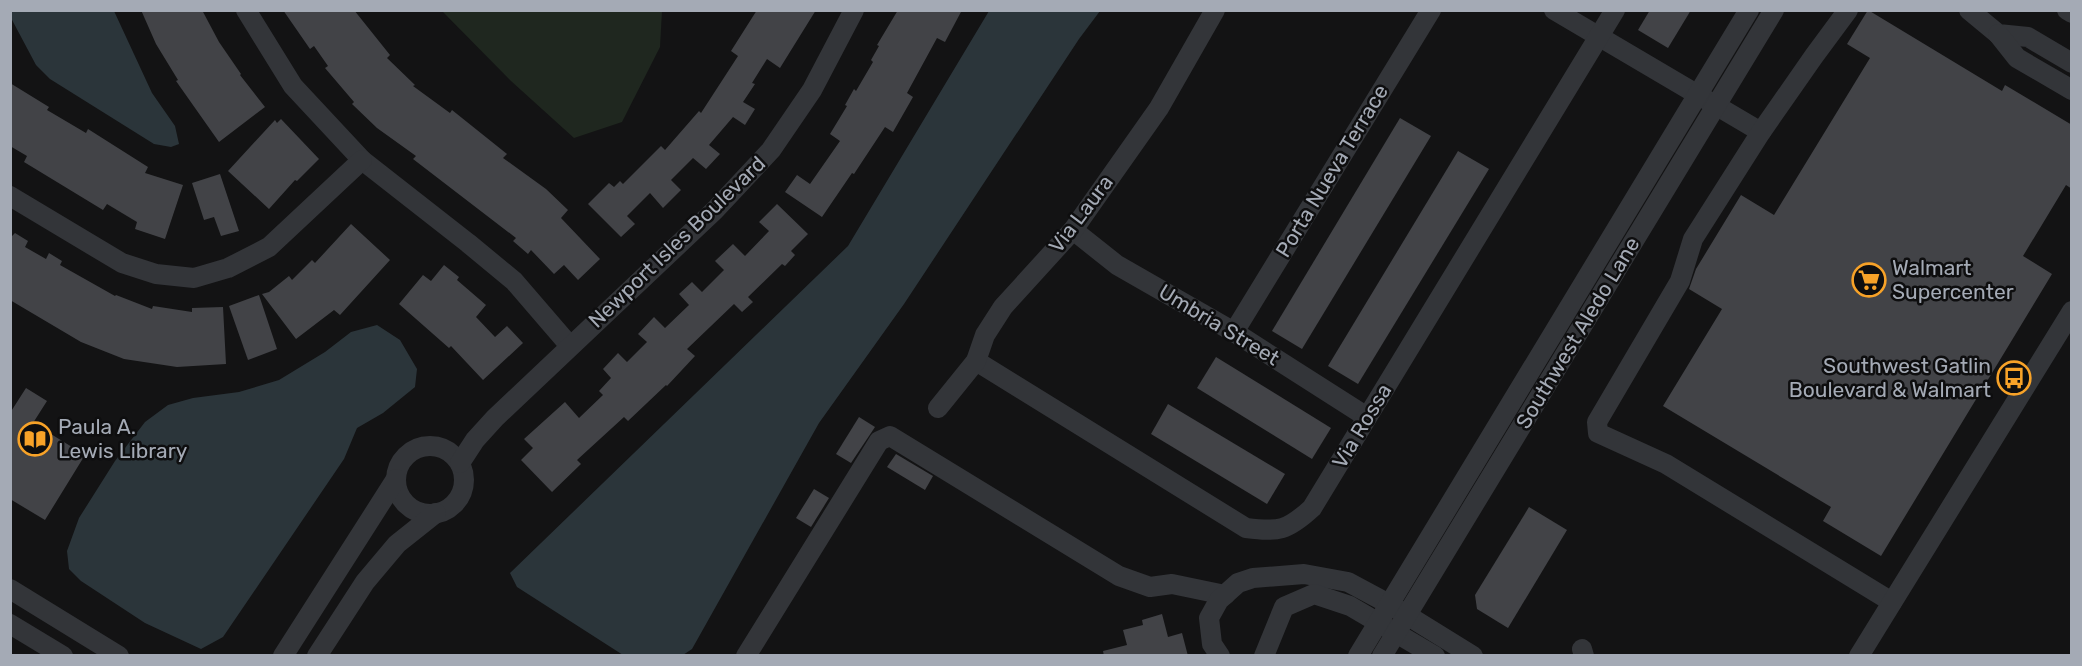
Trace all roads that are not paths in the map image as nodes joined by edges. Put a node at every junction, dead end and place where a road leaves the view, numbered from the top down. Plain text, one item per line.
1 (246, 10) edge
2 (854, 10) edge
3 (1215, 10) edge
4 (1431, 10) edge
5 (1554, 10) edge
6 (1615, 10) edge
7 (1749, 10) edge
8 (1774, 10) edge
9 (1848, 10) edge
10 (1970, 10) edge
11 (2067, 10) edge
12 (2072, 13) edge
13 (1998, 34) junction
14 (1599, 37) junction
15 (2072, 63) edge
16 (2072, 90) edge
17 (1697, 94) junction
18 (1716, 106) junction
19 (1761, 132) junction
20 (362, 160) junction
21 (10, 196) edge
22 (1073, 230) junction
23 (2072, 311) edge
24 (1234, 332) junction
25 (570, 346) junction
26 (976, 361) junction
27 (938, 408) dead end
28 (1367, 417) junction
29 (495, 418) junction
30 (446, 449) junction
31 (460, 463) junction
32 (396, 479) junction
33 (436, 513) junction
34 (1276, 576) junction
35 (10, 589) edge
36 (1225, 595) junction
37 (1892, 602) junction
38 (1389, 604) junction
39 (1286, 606) junction
40 (1407, 615) junction
41 (1378, 621) junction
42 (10, 624) edge
43 (301, 627) junction
44 (1396, 632) junction
45 (321, 648) edge
46 (63, 656) edge
47 (119, 656) edge
48 (283, 656) edge
49 (746, 656) edge
50 (1220, 656) edge
51 (1264, 656) edge
52 (1358, 656) edge
53 (1382, 656) edge
54 (1434, 656) edge
55 (1473, 656) edge
56 (1859, 656) edge

1 - 20 street, Newport Isles Boulevard
2 - 25 street, Newport Isles Boulevard
3 - 22 street, Via Laura
4 - 24 street, Porta Nueva Terrace
5 - 14 street
6 - 14 street, Via Rossa
7 - 17 street, Southwest Aledo Lane
8 - 18 street, Southwest Aledo Lane
9 - 19 street
10 - 13 street
11 - 12 street
13 - 15 street
13 - 16 street
14 - 17 street
14 - 28 street, Via Rossa
17 - 18 street
17 - 38 street, Southwest Aledo Lane
18 - 19 street
18 - 40 street, Southwest Aledo Lane
19 - 37 street
20 - 21 street
20 - 25 street, Newport Isles Boulevard
22 - 24 street, Umbria Street
22 - 26 street, Via Laura
23 - 37 street
24 - 28 street, Umbria Street
25 - 29 street, Newport Isles Boulevard
26 - 27 street, Via Laura
26 - 28 street, Via Rossa
29 - 30 street, Newport Isles Boulevard
29 - 31 street, Newport Isles Boulevard
30 - 31 street
30 - 32 street
31 - 33 street
32 - 33 street
32 - 43 street
33 - 45 street
34 - 36 street
34 - 38 street
34 - 39 street
35 - 47 street
36 - 49 street
36 - 50 street
37 - 56 street
38 - 40 street
38 - 41 street, Southwest Aledo Lane
39 - 41 street
39 - 51 street
40 - 44 street, Southwest Aledo Lane
40 - 55 street
41 - 44 street
41 - 52 street, Southwest Aledo Lane
42 - 46 street
43 - 45 street
43 - 48 street
44 - 53 street, Southwest Aledo Lane
44 - 54 street

